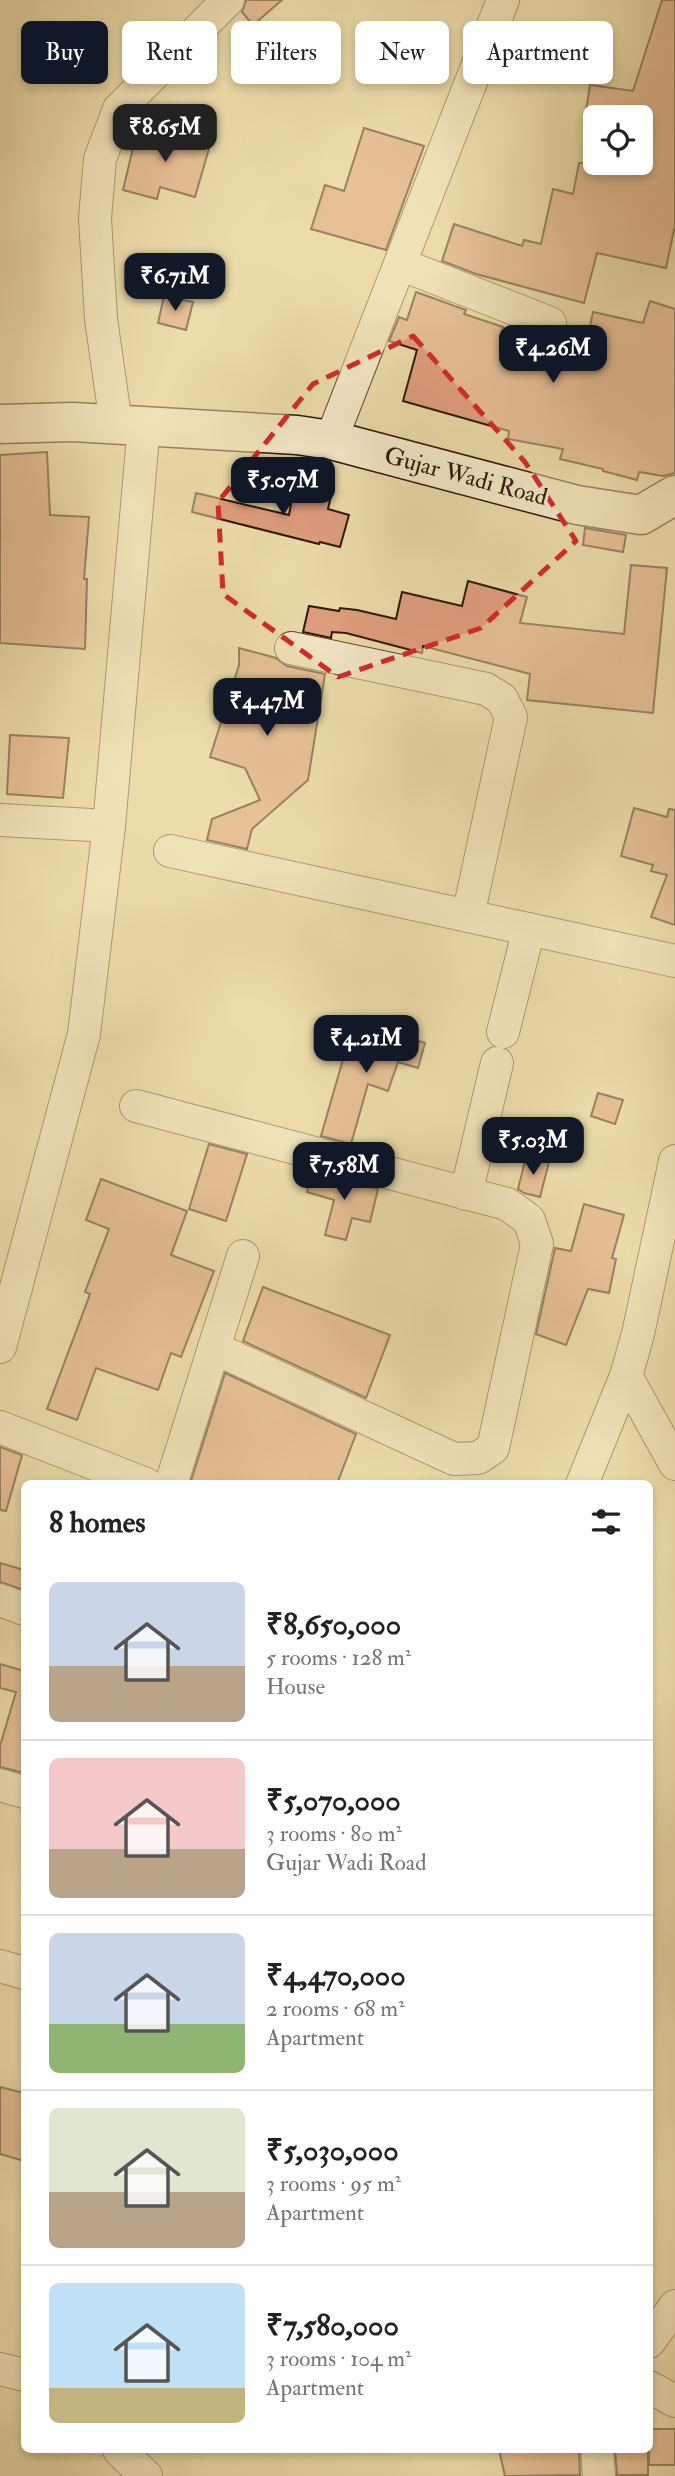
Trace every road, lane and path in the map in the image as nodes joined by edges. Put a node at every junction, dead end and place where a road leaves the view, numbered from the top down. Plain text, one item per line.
1 (228, 0) edge
2 (503, 0) edge
3 (400, 264) junction
4 (550, 323) dead end
5 (0, 424) edge
6 (130, 425) junction
7 (331, 440) junction
8 (675, 495) edge
9 (292, 648) dead end
10 (0, 820) edge
11 (109, 826) junction
12 (170, 852) dead end
13 (468, 916) junction
14 (529, 929) junction
15 (675, 961) edge
16 (503, 1032) dead end
17 (497, 1063) dead end
18 (136, 1106) dead end
19 (675, 1163) edge
20 (466, 1194) junction
21 (243, 1255) dead end
22 (0, 1346) edge
23 (214, 1348) junction
24 (626, 1376) junction
25 (0, 1427) edge
26 (675, 1464) edge
27 (136, 1480) edge
28 (172, 1480) edge
29 (584, 1480) edge
30 (0, 1600) edge
31 (21, 1608) edge
32 (0, 1785) edge
33 (21, 1791) edge
34 (0, 1966) edge
35 (21, 1972) edge
36 (675, 2306) edge
37 (653, 2336) edge
38 (653, 2389) edge
39 (675, 2401) edge
40 (122, 2453) edge
41 (597, 2453) edge
42 (146, 2476) edge
43 (598, 2476) edge

1 - 6 street
2 - 3 street
3 - 4 street
3 - 7 street
5 - 6 street, Gujar Wadi Road
6 - 7 street, Gujar Wadi Road
6 - 11 street
7 - 8 street, Gujar Wadi Road
9 - 13 street
10 - 11 street
11 - 22 street
12 - 13 street
13 - 14 street
14 - 15 street
14 - 16 street
17 - 20 street
18 - 20 street
19 - 24 street
20 - 23 street
21 - 23 street
23 - 28 street
24 - 26 street
24 - 29 street
25 - 27 street
30 - 31 street
32 - 33 street
34 - 35 street
36 - 37 street
38 - 39 street
40 - 42 street
41 - 43 street

